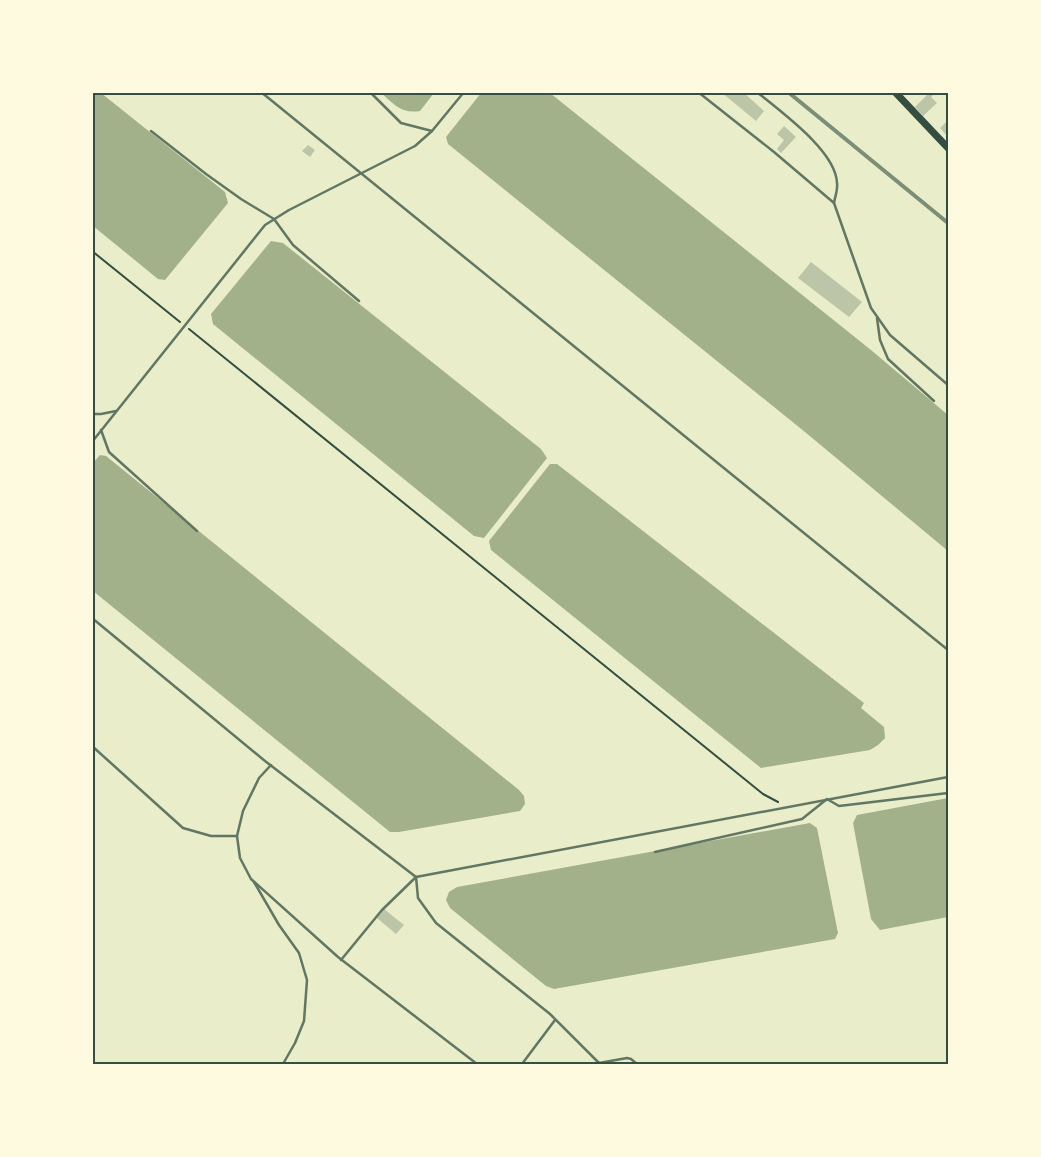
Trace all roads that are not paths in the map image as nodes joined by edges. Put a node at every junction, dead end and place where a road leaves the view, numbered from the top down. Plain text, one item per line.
1 (261, 92) edge
2 (370, 92) edge
3 (464, 92) edge
4 (698, 92) edge
5 (757, 92) edge
6 (895, 92) edge
7 (151, 131) dead end
8 (432, 131) junction
9 (948, 148) edge
10 (362, 174) junction
11 (834, 203) junction
12 (274, 219) junction
13 (359, 301) dead end
14 (877, 316) junction
15 (948, 384) edge
16 (934, 400) dead end
17 (118, 410) junction
18 (92, 414) edge
19 (101, 430) junction
20 (92, 442) edge
21 (197, 531) dead end
22 (92, 618) edge
23 (948, 650) edge
24 (92, 746) edge
25 (270, 766) junction
26 (948, 777) edge
27 (948, 793) edge
28 (827, 799) junction
29 (237, 836) junction
30 (655, 852) dead end
31 (416, 877) junction
32 (252, 878) junction
33 (341, 960) junction
34 (556, 1020) junction
35 (283, 1064) edge
36 (477, 1064) edge
37 (522, 1064) edge
38 (576, 1064) edge
39 (600, 1064) edge
40 (637, 1064) edge

1 - 10 lane
2 - 8 lane
3 - 8 lane
4 - 11 lane
5 - 11 lane
6 - 9 main road
7 - 12 lane
8 - 10 lane
10 - 12 lane
10 - 23 lane
11 - 14 lane
12 - 13 lane
12 - 17 lane
14 - 15 lane
14 - 16 lane
17 - 18 lane
17 - 19 lane
19 - 20 lane
19 - 21 lane
22 - 25 lane
24 - 29 lane
25 - 29 lane
25 - 31 lane
26 - 28 lane
27 - 28 lane
28 - 30 lane
28 - 31 lane
29 - 32 lane
31 - 33 lane
31 - 34 lane
32 - 33 lane
32 - 35 lane
33 - 36 lane
34 - 37 lane
34 - 39 lane
38 - 39 lane
39 - 40 lane

